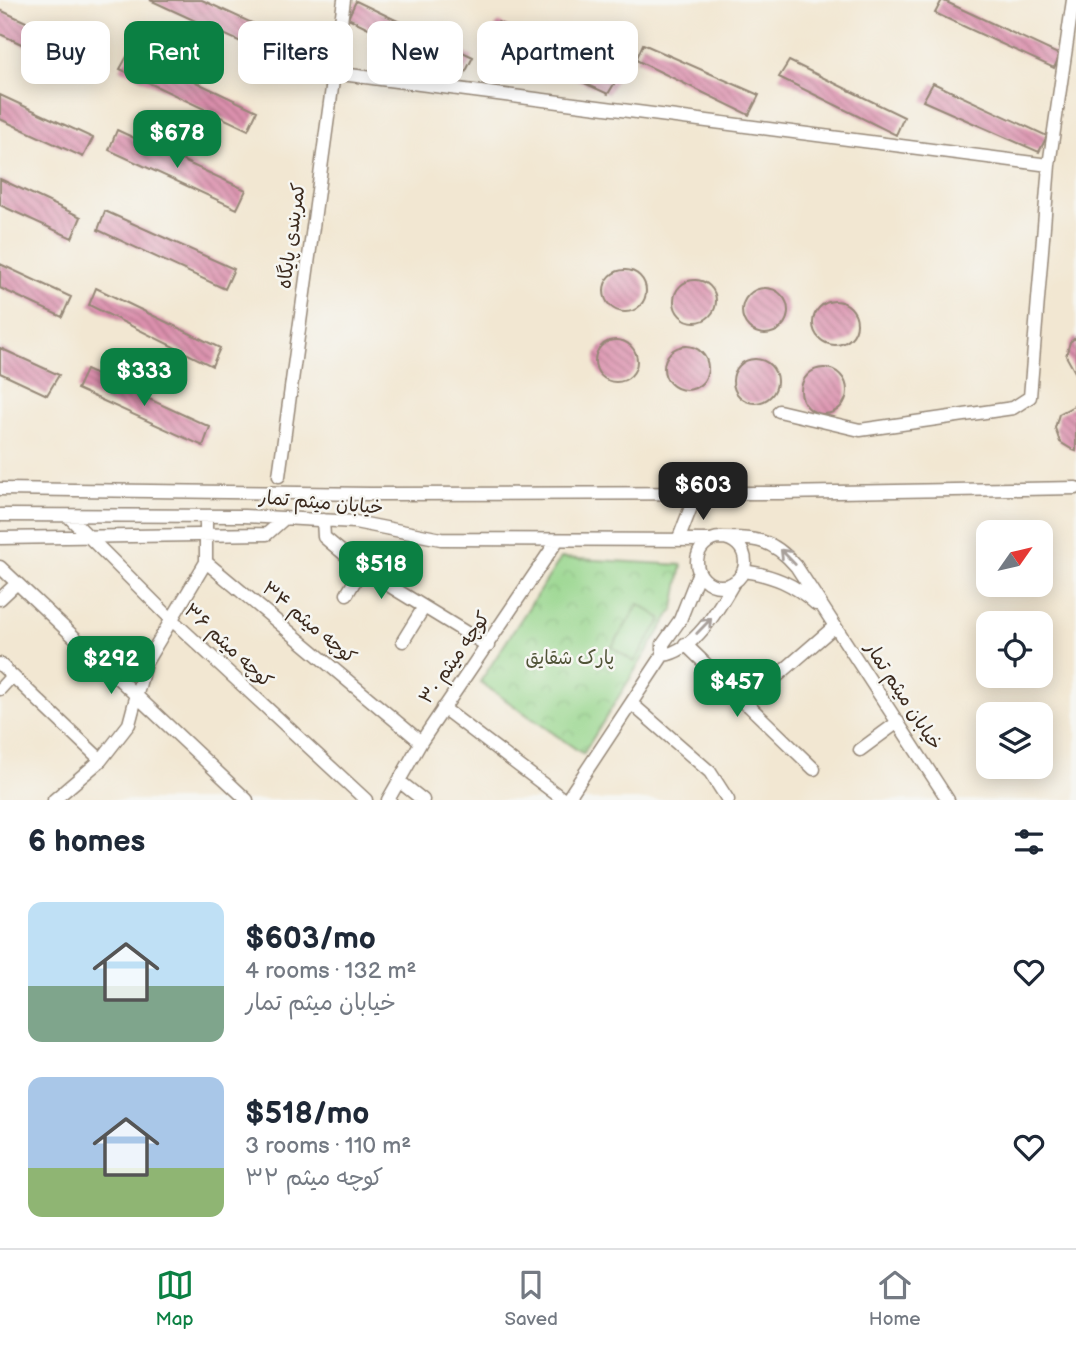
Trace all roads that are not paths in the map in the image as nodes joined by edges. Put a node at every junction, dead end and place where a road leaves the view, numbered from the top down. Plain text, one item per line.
1 (344, 0) edge
2 (1073, 0) edge
3 (341, 21) edge
4 (353, 75) edge
5 (332, 84) edge
6 (1049, 165) junction
7 (779, 411) dead end
8 (279, 476) dead end
9 (1076, 488) edge
10 (0, 489) edge
11 (696, 494) junction
12 (0, 515) edge
13 (68, 516) junction
14 (206, 517) junction
15 (285, 518) junction
16 (323, 520) junction
17 (206, 535) junction
18 (87, 537) junction
19 (0, 538) edge
20 (679, 538) junction
21 (715, 539) junction
22 (557, 541) junction
23 (206, 562) junction
24 (0, 567) edge
25 (698, 568) junction
26 (362, 569) junction
27 (743, 571) junction
28 (734, 582) junction
29 (17, 583) junction
30 (347, 594) dead end
31 (0, 599) edge
32 (424, 607) junction
33 (827, 613) junction
34 (170, 618) junction
35 (835, 626) junction
36 (403, 641) dead end
37 (685, 644) junction
38 (488, 646) junction
39 (663, 655) junction
40 (0, 664) edge
41 (12, 676) junction
42 (0, 689) edge
43 (136, 696) junction
44 (632, 704) junction
45 (746, 704) junction
46 (443, 708) junction
47 (898, 722) junction
48 (421, 742) junction
49 (860, 750) dead end
50 (100, 760) junction
51 (814, 769) dead end
52 (399, 781) junction
53 (54, 800) edge
54 (247, 800) edge
55 (366, 800) edge
56 (388, 800) edge
57 (423, 800) edge
58 (566, 800) edge
59 (729, 800) edge
60 (947, 800) edge

1 - 3 street, کمربندی پایگاه
2 - 6 street
4 - 6 street
5 - 8 street, کمربندی پایگاه
6 - 7 street
9 - 11 street
10 - 11 street
11 - 20 street
12 - 13 street, خیابان میثم تمار
13 - 14 street, خیابان میثم تمار
13 - 18 street, کوچه میثم ۳۶
14 - 15 street, خیابان میثم تمار
14 - 17 street
15 - 16 street, خیابان میثم تمار
15 - 17 street
16 - 22 street, خیابان میثم تمار
16 - 26 street
17 - 18 street
17 - 23 street
18 - 19 street
18 - 34 street, کوچه میثم ۳۶
20 - 21 street, خیابان میثم تمار
20 - 22 street, خیابان میثم تمار
20 - 25 street
21 - 25 street
21 - 27 street
33 -> 21 street, خیابان میثم تمار
22 - 38 street, کوچه میثم ۳۰
23 - 34 street
23 - 48 street, کوچه میثم ۳۴
24 - 29 street
25 - 28 street
25 - 39 street
26 - 30 street
26 - 32 street
27 - 28 street
27 - 33 street, خیابان میثم تمار
37 -> 28 street
29 - 31 street
29 - 43 street
32 - 36 street
32 - 38 street
33 - 35 street, خیابان میثم تمار
34 - 43 street
34 - 55 street, کوچه میثم ۳۶
35 - 45 street
35 - 47 street, خیابان میثم تمار
37 - 39 street
37 - 45 street
38 - 46 street, کوچه میثم ۳۰
39 - 44 street
40 - 41 street
41 - 42 street
41 - 50 street
43 - 50 street
43 - 54 street
44 - 58 street
44 - 59 street
45 - 51 street
46 - 48 street, کوچه میثم ۳۰
46 - 58 street
47 - 49 street
47 - 60 street, خیابان میثم تمار
48 - 52 street, کوچه میثم ۳۰
50 - 53 street
52 - 56 street, کوچه میثم ۳۰
52 - 57 street

